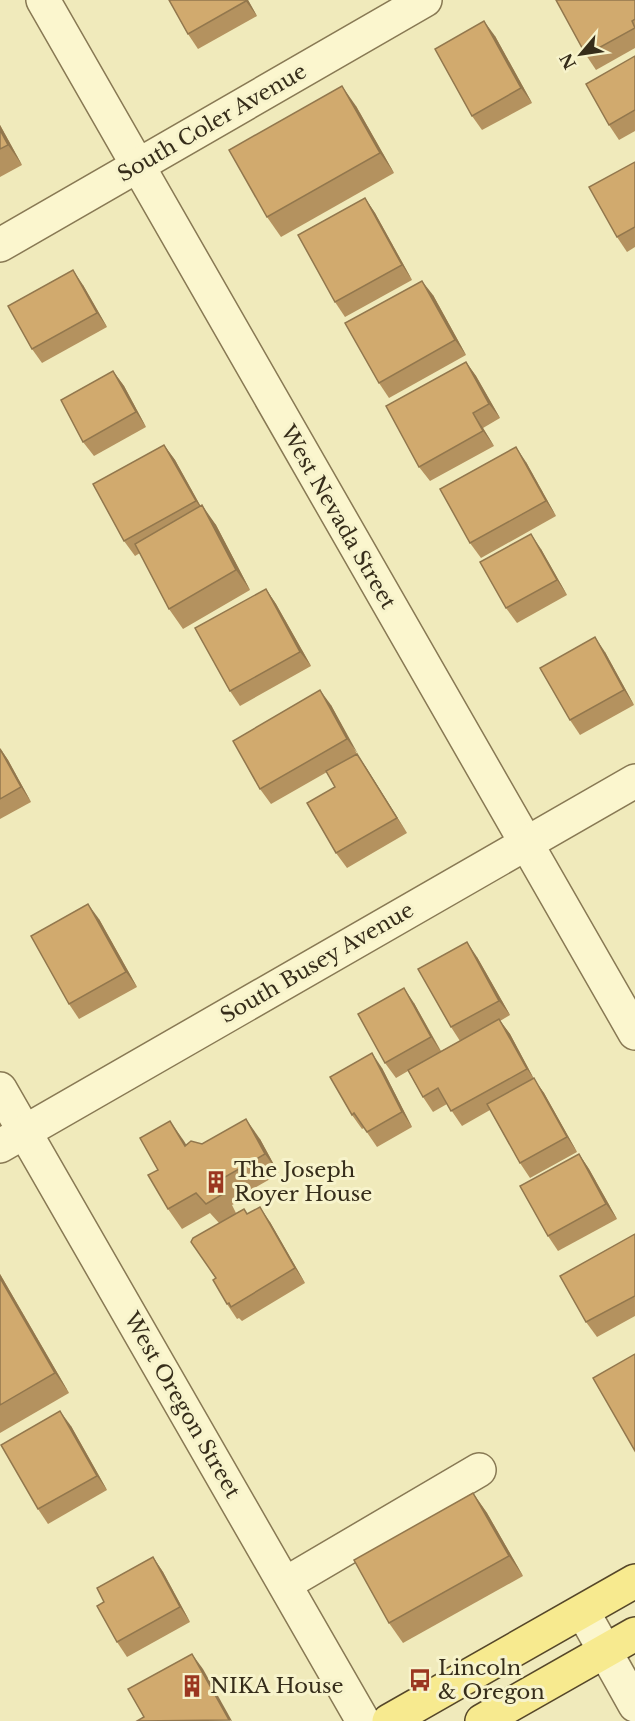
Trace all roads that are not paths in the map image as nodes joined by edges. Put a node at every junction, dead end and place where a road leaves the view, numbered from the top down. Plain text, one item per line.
1 (43, 0) edge
2 (425, 0) edge
3 (137, 166) junction
4 (0, 244) edge
5 (635, 781) edge
6 (525, 844) junction
7 (635, 1033) edge
8 (0, 1089) edge
9 (12, 1139) edge
10 (479, 1470) dead end
11 (635, 1581) edge
12 (285, 1584) junction
13 (583, 1612) junction
14 (635, 1634) edge
15 (605, 1651) junction
16 (635, 1705) edge
17 (363, 1721) edge
18 (389, 1721) edge
19 (482, 1721) edge

1 - 3 street, West Nevada Street
2 - 3 street, South Coler Avenue
3 - 4 street, South Coler Avenue
3 - 6 street, West Nevada Street
5 - 6 street, South Busey Avenue
6 - 7 street, West Nevada Street
6 - 9 street, South Busey Avenue
8 - 9 street, West Oregon Street
9 - 12 street, West Oregon Street
10 - 12 street
11 - 13 main road
12 - 17 street, West Oregon Street
13 - 15 street
13 - 18 main road
14 - 15 main road
15 - 16 street
15 - 19 main road

